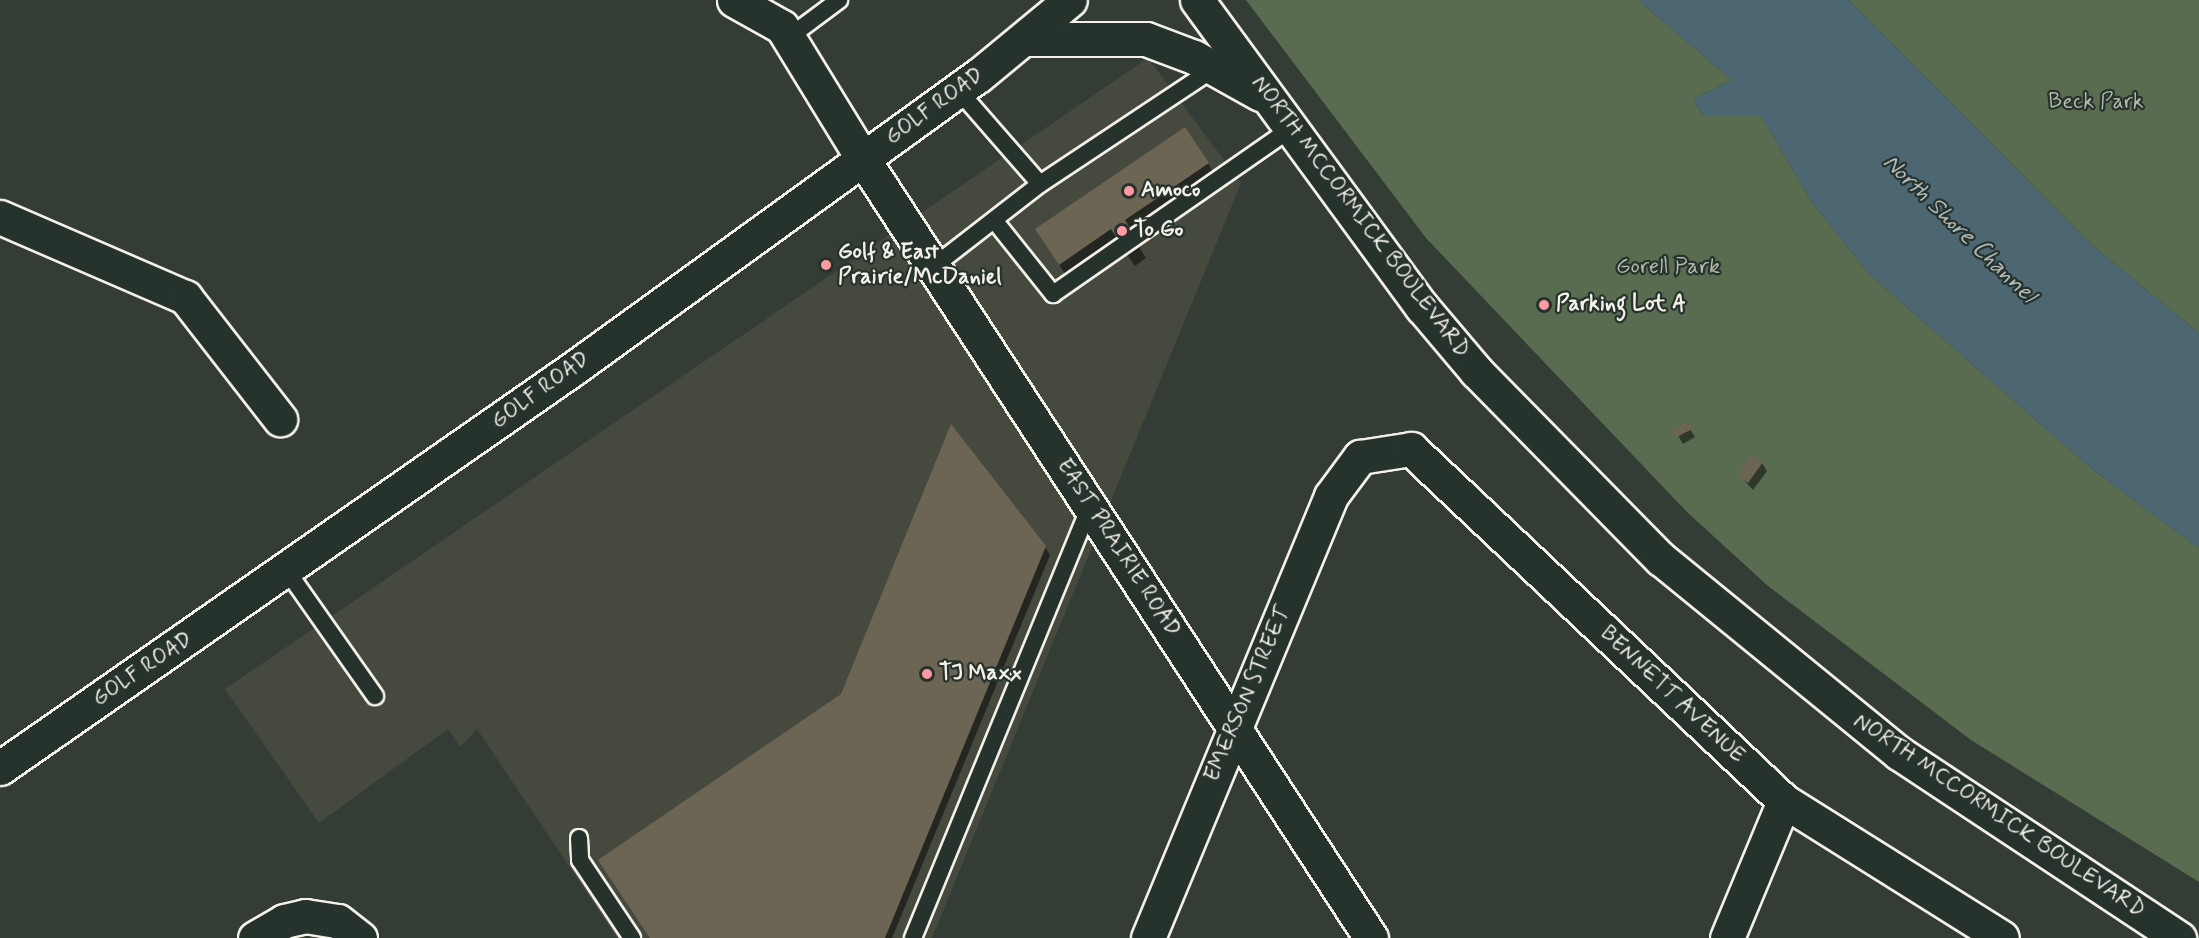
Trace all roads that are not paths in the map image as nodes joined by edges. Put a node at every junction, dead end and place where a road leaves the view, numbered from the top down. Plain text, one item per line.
1 (734, 0) edge
2 (839, 0) edge
3 (1070, 0) edge
4 (1197, 0) edge
5 (788, 38) junction
6 (1026, 39) junction
7 (1225, 60) junction
8 (959, 90) junction
9 (1292, 128) junction
10 (863, 159) junction
11 (1040, 184) junction
12 (0, 217) edge
13 (994, 220) junction
14 (933, 267) junction
15 (280, 419) dead end
16 (1360, 457) joint
17 (1090, 507) junction
18 (287, 571) junction
19 (375, 696) dead end
20 (1233, 725) junction
21 (0, 768) edge
22 (1784, 801) junction
23 (579, 838) dead end
24 (255, 938) edge
25 (360, 938) edge
26 (632, 938) edge
27 (913, 938) edge
28 (1148, 938) edge
29 (1371, 938) edge
30 (1727, 938) edge
31 (2002, 938) edge
32 (2179, 938) edge

1 - 5 street, EAST PRAIRIE ROAD
2 - 5 lane
3 - 6 street, GOLF ROAD
4 - 7 street
5 - 10 street, EAST PRAIRIE ROAD
6 - 7 street
6 - 8 street, GOLF ROAD
7 - 9 street, NORTH MCCORMICK BOULEVARD
7 - 11 lane
8 - 10 street, GOLF ROAD
8 - 11 lane
9 - 13 lane
9 - 32 street, NORTH MCCORMICK BOULEVARD
10 - 14 street, EAST PRAIRIE ROAD
10 - 18 street, GOLF ROAD
11 - 13 lane
12 - 15 street
13 - 14 lane
14 - 17 street, EAST PRAIRIE ROAD
16 - 20 street, EMERSON STREET
16 - 22 street, BENNETT AVENUE
17 - 20 street, EAST PRAIRIE ROAD
17 - 27 lane
18 - 19 lane
18 - 21 street, GOLF ROAD
20 - 28 street, EMERSON STREET
20 - 29 street, EAST PRAIRIE ROAD
22 - 30 street
22 - 31 street, BENNETT AVENUE
23 - 26 lane
24 - 25 street

